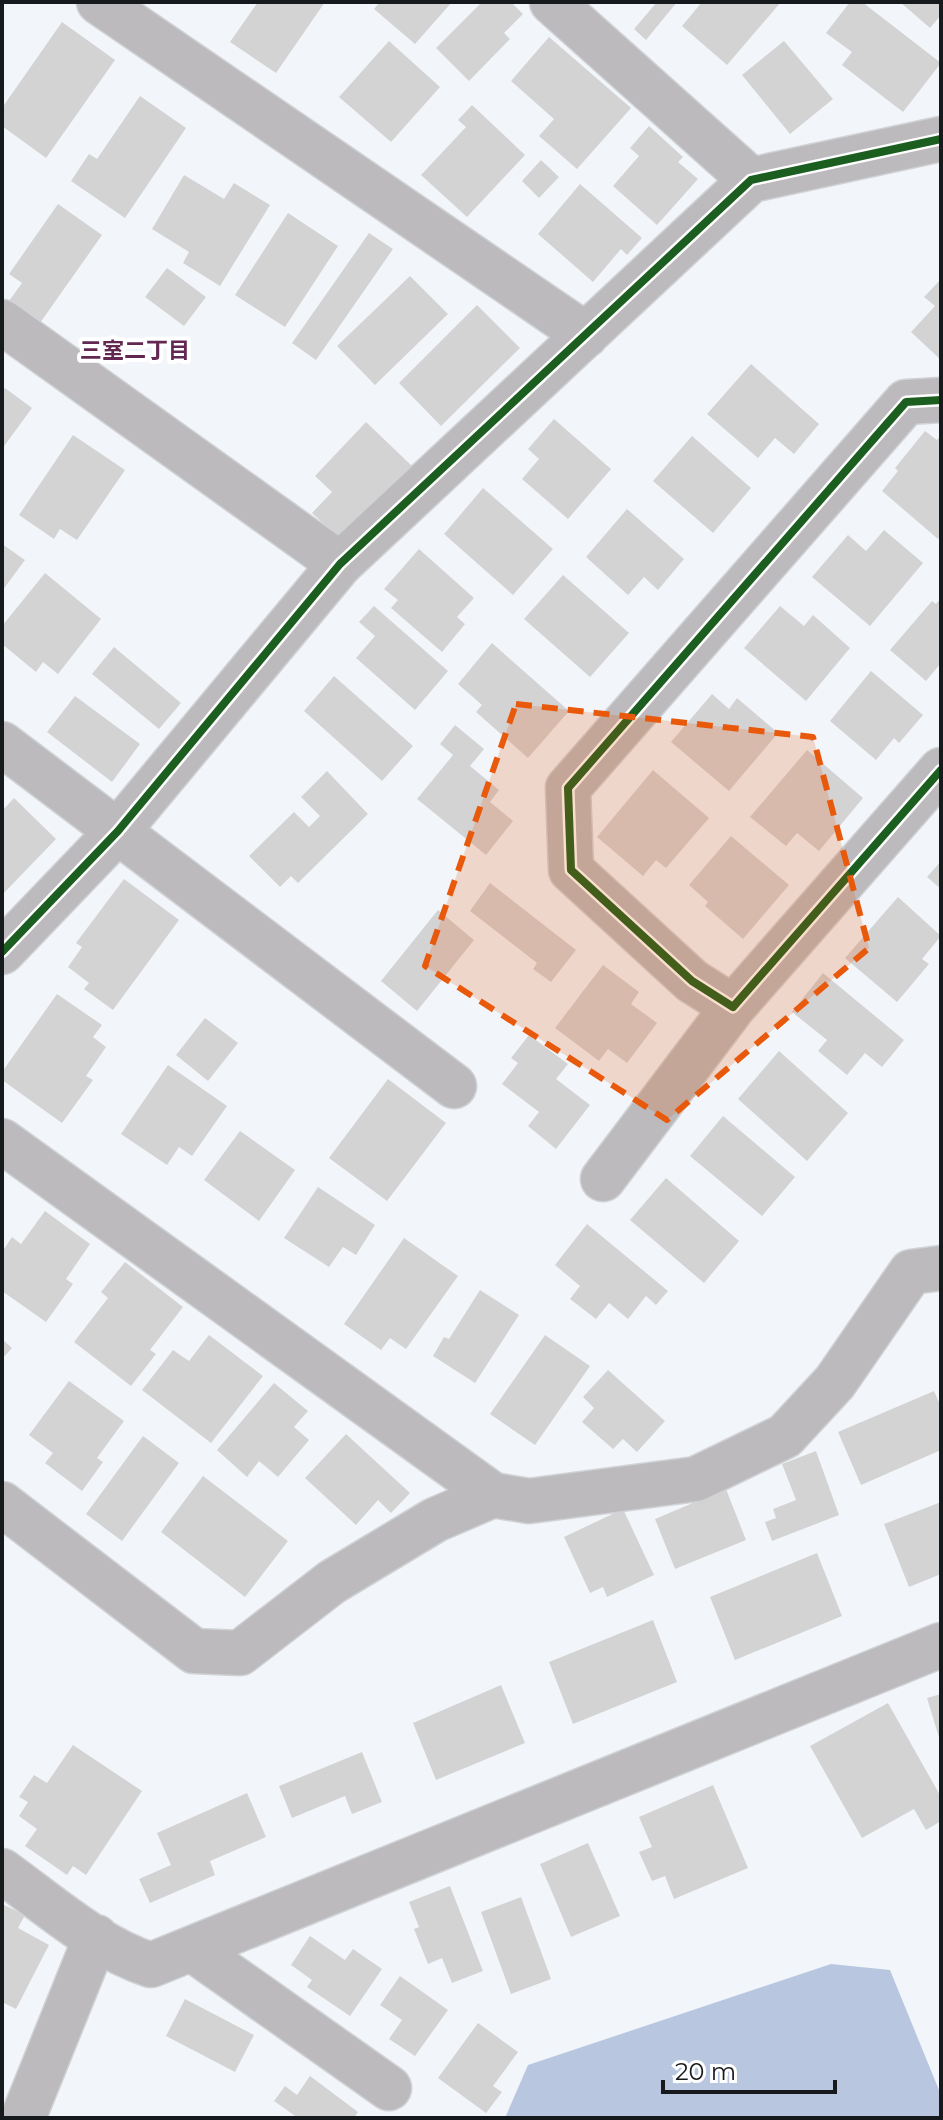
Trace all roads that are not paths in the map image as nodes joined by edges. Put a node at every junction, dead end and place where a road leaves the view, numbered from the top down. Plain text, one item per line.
1 (99, 2) edge
2 (552, 2) edge
3 (941, 139) edge
4 (751, 180) junction
5 (2, 322) edge
6 (586, 335) junction
7 (941, 400) edge
8 (340, 564) junction
9 (2, 744) edge
10 (941, 770) edge
11 (118, 831) junction
12 (2, 952) edge
13 (733, 1007) junction
14 (454, 1086) dead end
15 (2, 1141) edge
16 (603, 1179) dead end
17 (941, 1268) edge
18 (493, 1495) junction
19 (2, 1504) edge
20 (941, 1645) edge
21 (2, 1871) edge
22 (96, 1937) junction
23 (192, 1949) junction
24 (389, 2088) dead end
25 (23, 2118) edge

1 - 6 street
2 - 4 street
3 - 4 street
4 - 6 street
5 - 8 street
6 - 8 street
7 - 13 street
8 - 11 street
9 - 11 street
10 - 13 street
11 - 12 street
11 - 14 street
13 - 16 street
15 - 18 street
17 - 18 street
18 - 19 street
20 - 23 street
21 - 22 street
22 - 23 street
22 - 25 street
23 - 24 street

